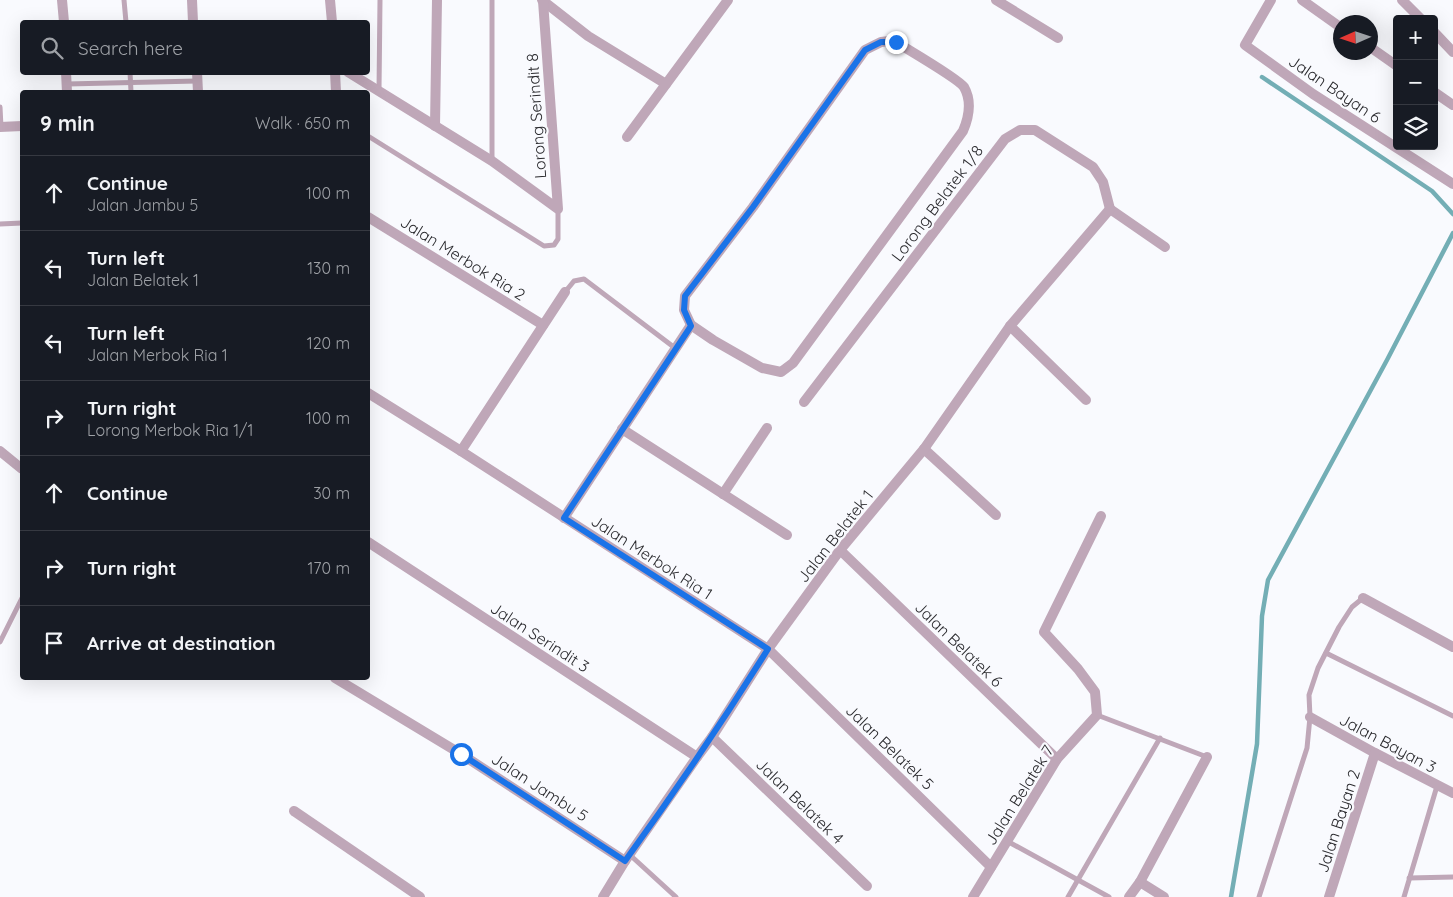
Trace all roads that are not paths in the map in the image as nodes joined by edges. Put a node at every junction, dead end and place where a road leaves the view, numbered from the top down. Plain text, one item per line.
1 (62, 0) edge
2 (124, 0) edge
3 (192, 0) edge
4 (330, 0) edge
5 (380, 0) edge
6 (437, 0) edge
7 (492, 0) edge
8 (542, 0) edge
9 (728, 0) edge
10 (996, 0) edge
11 (1271, 0) edge
12 (1302, 0) edge
13 (1402, 0) edge
14 (1417, 15) edge
15 (64, 20) edge
16 (126, 20) edge
17 (193, 20) edge
18 (332, 20) edge
19 (1333, 22) edge
20 (1438, 36) edge
21 (1058, 38) dead end
22 (1453, 52) edge
23 (1378, 53) edge
24 (1393, 63) edge
25 (66, 75) edge
26 (130, 75) edge
27 (335, 75) edge
28 (353, 75) edge
29 (197, 77) edge
30 (130, 83) junction
31 (666, 84) junction
32 (67, 88) edge
33 (131, 90) edge
34 (198, 90) edge
35 (336, 90) edge
36 (379, 90) junction
37 (1438, 95) edge
38 (1453, 105) edge
39 (0, 107) edge
40 (20, 126) edge
41 (435, 126) junction
42 (0, 127) edge
43 (370, 137) edge
44 (626, 137) dead end
45 (492, 161) junction
46 (1453, 184) edge
47 (558, 209) junction
48 (1110, 209) junction
49 (370, 218) edge
50 (20, 223) edge
51 (0, 224) edge
52 (1164, 247) dead end
53 (565, 292) joint
54 (543, 325) junction
55 (691, 326) junction
56 (1010, 326) junction
57 (676, 348) junction
58 (370, 394) edge
59 (1086, 400) dead end
60 (804, 402) dead end
61 (767, 428) dead end
62 (622, 429) junction
63 (924, 449) junction
64 (0, 451) edge
65 (461, 451) junction
66 (20, 467) edge
67 (723, 494) junction
68 (996, 515) dead end
69 (1101, 516) dead end
70 (564, 518) junction
71 (788, 534) dead end
72 (370, 543) edge
73 (840, 550) junction
74 (1363, 598) joint
75 (20, 602) edge
76 (0, 642) edge
77 (1453, 646) edge
78 (768, 649) junction
79 (1326, 653) junction
80 (338, 680) edge
81 (1097, 715) junction
82 (1453, 716) edge
83 (1310, 717) junction
84 (712, 737) junction
85 (1160, 738) junction
86 (1375, 753) junction
87 (697, 757) junction
88 (1207, 757) joint
89 (1057, 759) junction
90 (1437, 786) junction
91 (1453, 793) edge
92 (294, 811) dead end
93 (1007, 841) junction
94 (627, 858) junction
95 (991, 868) junction
96 (1453, 877) edge
97 (1409, 878) junction
98 (1079, 879) junction
99 (1140, 882) junction
100 (867, 886) dead end
101 (420, 897) edge
102 (603, 897) edge
103 (676, 897) edge
104 (973, 897) edge
105 (1068, 897) edge
106 (1109, 897) edge
107 (1129, 897) edge
108 (1164, 897) edge
109 (1259, 897) edge
110 (1329, 897) edge
111 (1404, 897) edge

1 - 15 street
2 - 16 lane
3 - 17 street
4 - 18 street
5 - 36 lane
6 - 41 street
7 - 45 lane
8 - 31 street
8 - 47 street, Lorong Serindit 8
9 - 31 street
10 - 21 street
11 - 46 street, Jalan Bayan 6
12 - 19 street
13 - 14 street
20 - 22 street
23 - 24 street
25 - 32 street
26 - 30 lane
27 - 35 street
28 - 36 street, Lorong Serindit 8
29 - 30 lane
29 - 34 street
30 - 32 lane
30 - 33 lane
31 - 44 street
36 - 41 street, Lorong Serindit 8
37 - 38 street
39 - 42 lane
40 - 42 street
41 - 45 street, Lorong Serindit 8
43 - 47 lane
45 - 47 street, Lorong Serindit 8
48 - 52 street
48 - 56 street, Jalan Belatek 1
48 - 60 street, Lorong Belatek 1/8
49 - 54 street, Jalan Merbok Ria 2
50 - 51 lane
53 - 54 street
53 - 57 lane
54 - 65 street
55 - 55 street
55 - 57 street
56 - 59 street
56 - 63 street, Jalan Belatek 1
57 - 62 street
58 - 65 street, Jalan Merbok Ria 1
61 - 67 street
62 - 67 street
62 - 70 street
63 - 68 street
63 - 73 street, Jalan Belatek 1
64 - 66 street
65 - 70 street, Jalan Merbok Ria 1
67 - 71 street
69 - 81 street
70 - 78 street, Jalan Merbok Ria 1
72 - 87 street, Jalan Serindit 3
73 - 78 street, Jalan Belatek 1
73 - 89 street, Jalan Belatek 6
74 - 77 street
74 - 79 lane
75 - 76 lane
78 - 84 street, Jalan Belatek 1
78 - 95 street, Jalan Belatek 5
79 - 82 lane
79 - 83 lane
80 - 94 street, Jalan Jambu 5
81 - 85 lane
81 - 89 street, Jalan Belatek 7
83 - 86 street, Jalan Bayan 3
83 - 109 lane
84 - 87 street, Jalan Belatek 1
84 - 100 street, Jalan Belatek 4
85 - 88 lane
85 - 98 lane
86 - 90 street, Jalan Bayan 3
86 - 110 street, Jalan Bayan 2
87 - 94 street, Jalan Belatek 1
88 - 99 street
89 - 93 street, Jalan Belatek 7
90 - 91 street, Jalan Bayan 3
90 - 97 lane
92 - 101 street
93 - 95 street, Jalan Belatek 7
93 - 98 lane
94 - 102 street, Jalan Belatek 1
94 - 103 lane
95 - 104 street, Jalan Belatek 7
96 - 97 lane
97 - 111 lane
98 - 105 lane
98 - 106 lane
99 - 107 street
99 - 108 street

